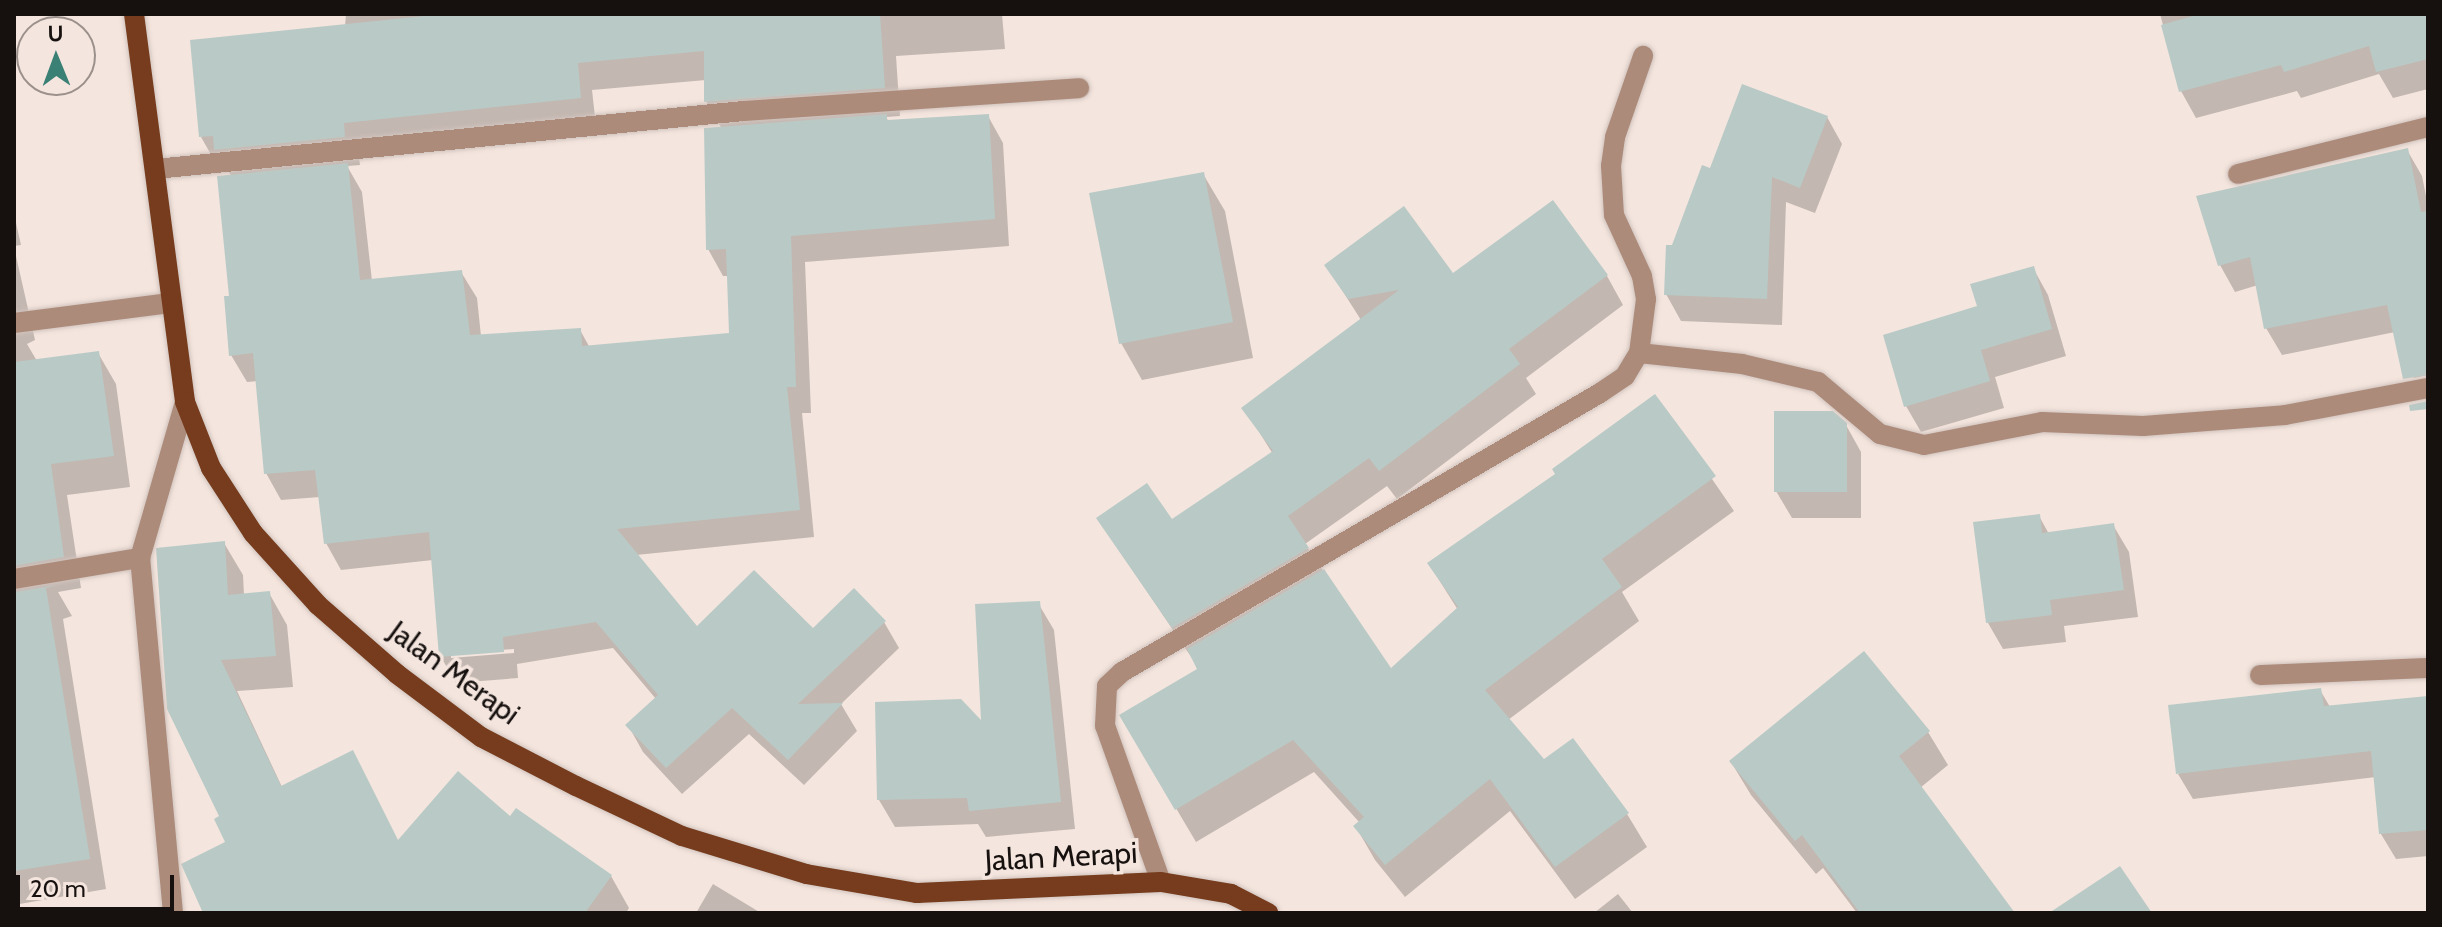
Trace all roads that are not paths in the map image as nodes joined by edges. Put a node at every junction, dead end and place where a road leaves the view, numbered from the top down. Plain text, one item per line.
1 (134, 14) edge
2 (1643, 56) dead end
3 (1079, 88) dead end
4 (2428, 127) edge
5 (155, 169) junction
6 (2238, 174) dead end
7 (170, 303) junction
8 (14, 323) edge
9 (1639, 353) junction
10 (2428, 388) edge
11 (185, 402) junction
12 (140, 558) junction
13 (14, 579) edge
14 (2428, 668) edge
15 (2260, 675) dead end
16 (1161, 882) junction
17 (173, 913) edge
18 (1268, 913) edge

1 - 5 main road, Jalan Merapi
2 - 9 street
3 - 5 street
4 - 6 street
5 - 7 main road, Jalan Merapi
7 - 8 street
7 - 11 main road, Jalan Merapi
9 - 10 street
9 - 16 street
11 - 12 street
11 - 16 main road, Jalan Merapi
12 - 13 street
12 - 17 street
14 - 15 street
16 - 18 main road, Jalan Merapi

